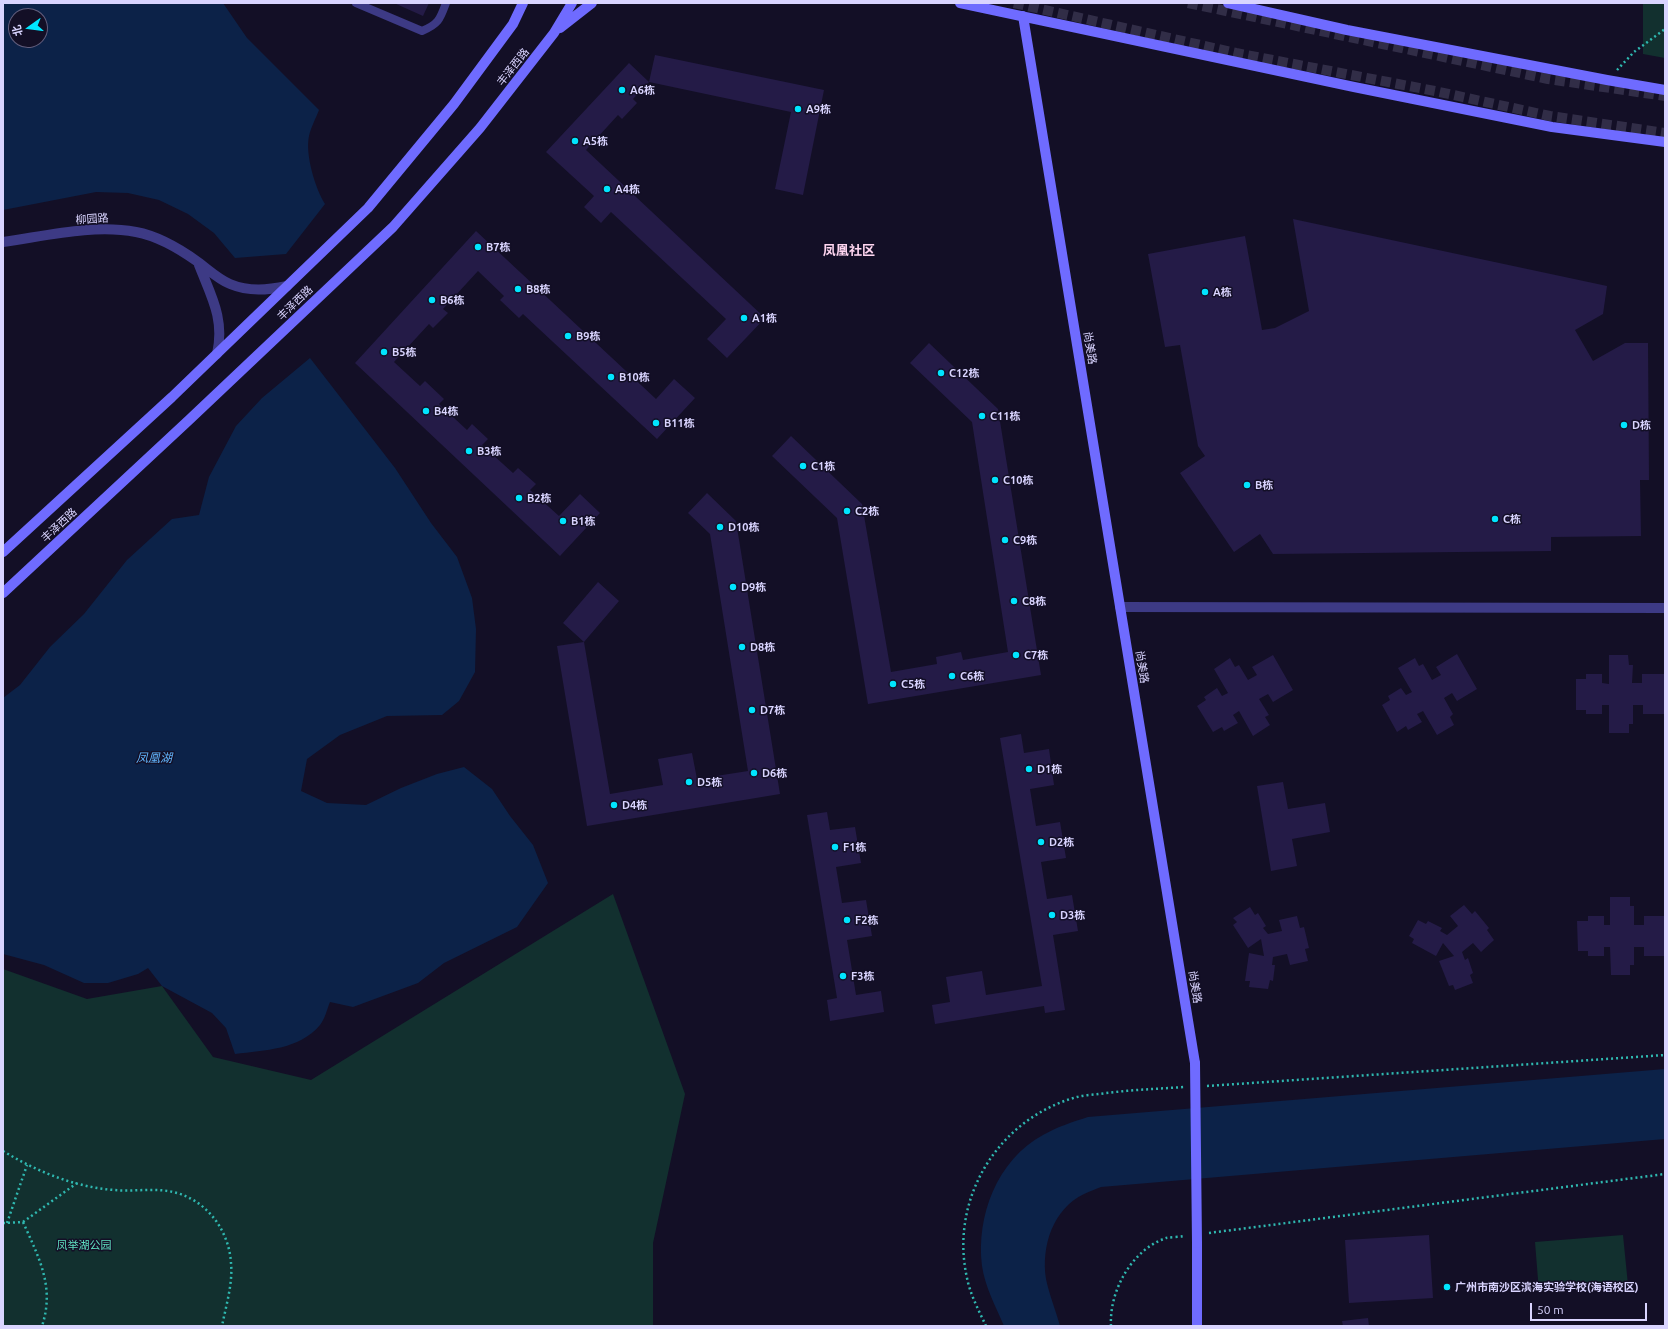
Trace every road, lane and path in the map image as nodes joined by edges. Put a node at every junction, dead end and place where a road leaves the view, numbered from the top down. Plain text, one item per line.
1 (356, 3) edge
2 (446, 3) edge
3 (514, 3) edge
4 (523, 3) edge
5 (572, 3) edge
6 (592, 3) edge
7 (960, 3) edge
8 (1228, 3) edge
9 (1023, 16) junction
10 (513, 24) junction
11 (1665, 29) edge
12 (554, 33) junction
13 (1607, 80) junction
14 (1664, 90) edge
15 (1664, 142) edge
16 (3, 242) edge
17 (199, 263) junction
18 (287, 286) junction
19 (217, 354) junction
20 (3, 552) edge
21 (3, 593) edge
22 (1120, 608) junction
23 (1665, 608) edge
24 (1665, 1055) edge
25 (1206, 1086) dead end
26 (1190, 1087) dead end
27 (3, 1151) edge
28 (27, 1166) junction
29 (1665, 1174) edge
30 (77, 1183) junction
31 (23, 1222) junction
32 (3, 1223) edge
33 (7, 1223) junction
34 (1206, 1233) dead end
35 (1193, 1239) junction
36 (42, 1326) edge
37 (222, 1326) edge
38 (986, 1326) edge
39 (1111, 1326) edge
40 (1197, 1326) edge

1 - 2 lane
3 - 10 main road
4 - 10 main road, 丰泽西路
5 - 12 main road, 丰泽西路
6 - 12 main road
7 - 9 main road
8 - 13 main road
9 - 15 main road
9 - 22 main road, 尚美路
10 - 18 main road, 丰泽西路
11 - 13 path
12 - 21 main road, 丰泽西路
13 - 14 main road
16 - 17 street, 柳园路
17 - 18 street, 柳园路
17 - 19 street
18 - 19 main road, 丰泽西路
19 - 20 main road, 丰泽西路
22 - 23 street
22 - 35 main road, 尚美路, bridge
24 - 25 path
26 - 38 path
27 - 28 path
28 - 30 path
28 - 33 path
29 - 34 path
30 - 31 path
30 - 37 path
31 - 33 path
31 - 36 path
32 - 33 path
35 - 39 path
35 - 40 main road, 尚美路

